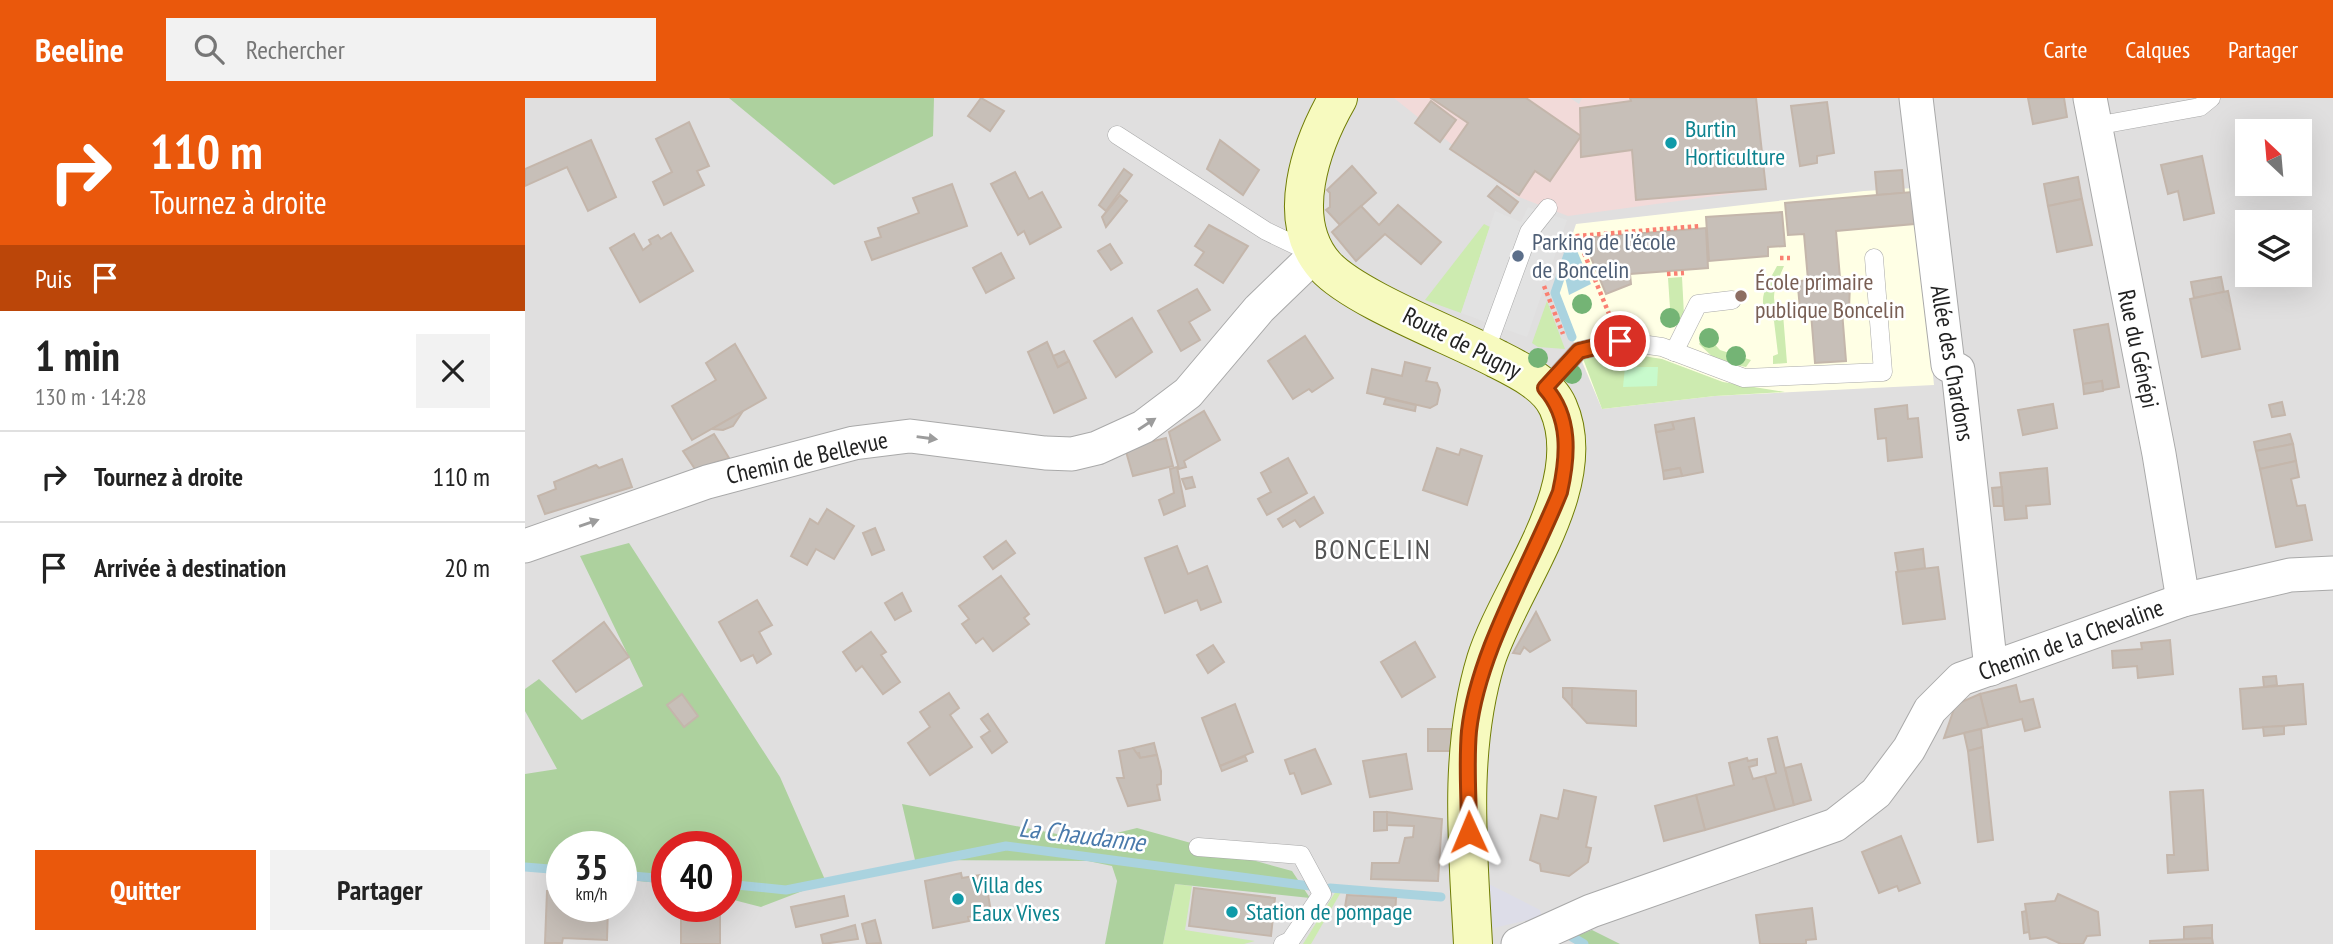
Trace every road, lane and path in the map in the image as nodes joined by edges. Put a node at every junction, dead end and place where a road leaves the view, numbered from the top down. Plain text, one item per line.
1 (1338, 98) edge
2 (1916, 98) edge
3 (2211, 98) edge
4 (2092, 112) edge
5 (1117, 135) dead end
6 (1548, 208) dead end
7 (1700, 226) dead end
8 (1316, 254) junction
9 (1780, 258) dead end
10 (1790, 258) dead end
11 (1874, 258) dead end
12 (1684, 273) dead end
13 (1667, 274) dead end
14 (1544, 286) dead end
15 (1732, 300) dead end
16 (1565, 338) dead end
17 (1620, 341) junction
18 (1485, 352) junction
19 (1674, 352) junction
20 (1545, 388) junction
21 (525, 546) edge
22 (2333, 573) edge
23 (2183, 600) junction
24 (1991, 669) junction
25 (1198, 847) dead end
26 (1283, 944) edge
27 (1473, 944) edge
28 (1518, 944) edge

1 - 8 street, Route de Pugny
2 - 24 street, Allée des Chardons
3 - 4 lane
4 - 23 street, Rue du Génépi
5 - 8 lane
6 - 18 lane
7 - 17 path
8 - 18 street, Route de Pugny
21 -> 8 street, Chemin de Bellevue
9 - 10 path
11 - 19 lane
12 - 13 path
14 - 16 path
15 - 19 lane
17 - 19 lane
17 - 20 lane
18 - 20 street, Route de Pugny
20 - 27 street, Route de Pugny
22 - 23 street, Chemin de la Chevaline
23 - 24 street, Chemin de la Chevaline
24 - 28 street, Chemin de la Chevaline
25 - 26 lane

